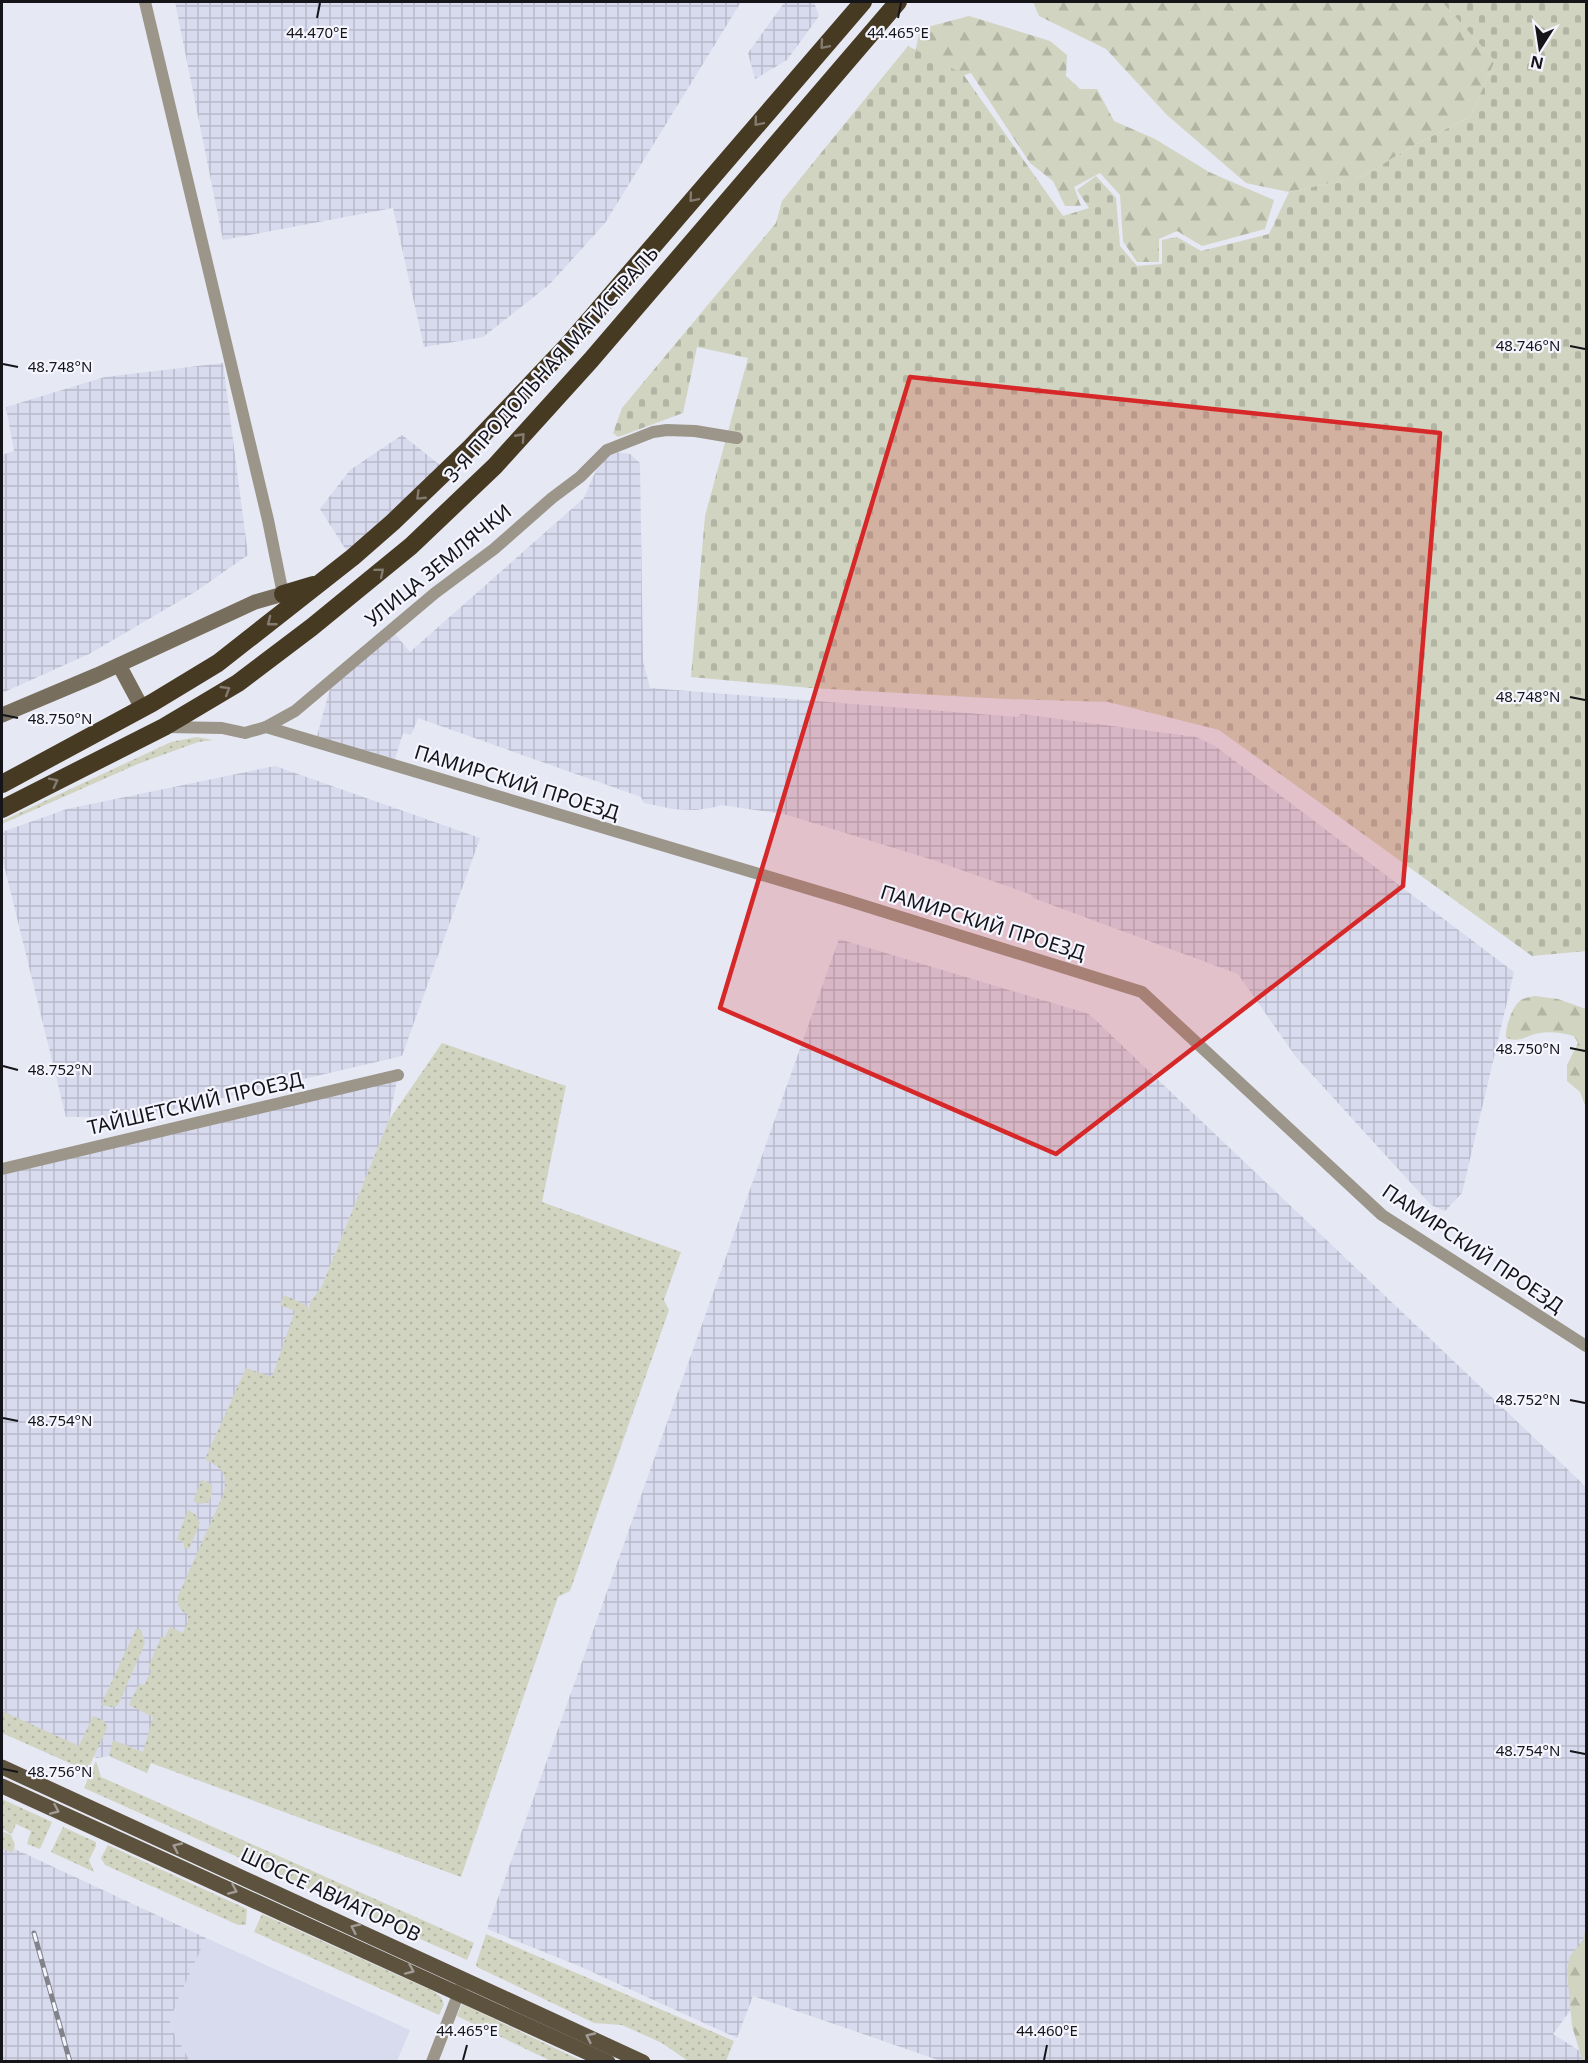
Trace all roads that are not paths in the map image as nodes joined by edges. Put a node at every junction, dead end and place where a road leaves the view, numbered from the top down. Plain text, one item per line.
1 (145, 2) edge
2 (863, 2) edge
3 (898, 2) edge
4 (737, 438) dead end
5 (320, 584) junction
6 (283, 594) junction
7 (119, 664) junction
8 (142, 708) junction
9 (2, 716) edge
10 (164, 727) junction
11 (266, 727) junction
12 (2, 784) edge
13 (2, 808) edge
14 (398, 1075) dead end
15 (2, 1169) edge
16 (1587, 1346) edge
17 (2, 1767) edge
18 (2, 1786) edge
19 (462, 1985) junction
20 (432, 2061) edge
21 (608, 2061) edge
22 (643, 2061) edge

1 - 6 street
2 -> 5 highway, 3-Я ПРОДОЛЬНАЯ МАГИСТРАЛЬ
10 -> 3 highway, 3-Я ПРОДОЛЬНАЯ МАГИСТРАЛЬ
4 - 11 street, УЛИЦА ЗЕМЛЯЧКИ
5 - 6 highway
5 -> 8 highway, 3-Я ПРОДОЛЬНАЯ МАГИСТРАЛЬ
6 - 7 street
7 - 8 street
7 - 9 street
8 - 12 highway, 3-Я ПРОДОЛЬНАЯ МАГИСТРАЛЬ
10 - 11 street, УЛИЦА ЗЕМЛЯЧКИ
13 -> 10 highway, 3-Я ПРОДОЛЬНАЯ МАГИСТРАЛЬ
11 - 16 street, ПАМИРСКИЙ ПРОЕЗД
14 - 15 street, ТАЙШЕТСКИЙ ПРОЕЗД
19 -> 17 main road, ШОССЕ АВИАТОРОВ
18 -> 19 main road, ШОССЕ АВИАТОРОВ
19 - 20 street
19 - 21 main road, ШОССЕ АВИАТОРОВ
22 -> 19 main road, ШОССЕ АВИАТОРОВ

